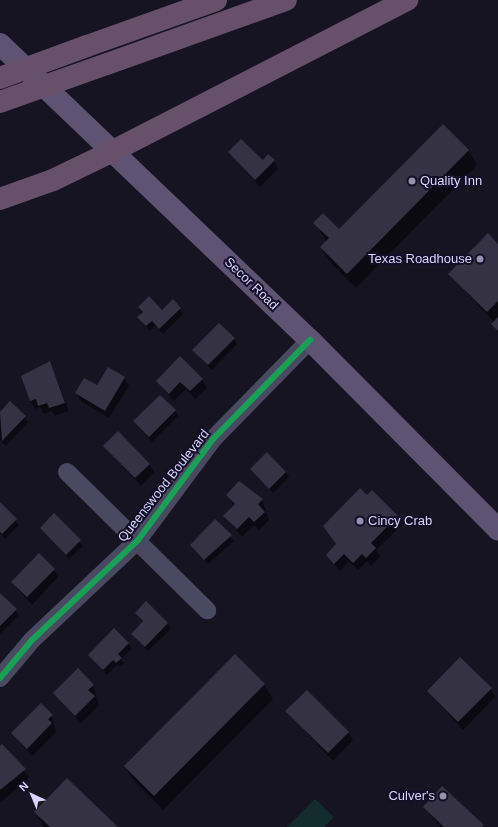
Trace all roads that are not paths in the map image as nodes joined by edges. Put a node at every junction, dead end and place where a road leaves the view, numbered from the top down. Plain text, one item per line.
1 (216, 0) edge
2 (286, 0) edge
3 (407, 0) edge
4 (0, 44) edge
5 (0, 78) edge
6 (0, 102) edge
7 (114, 152) junction
8 (0, 199) edge
9 (310, 340) junction
10 (67, 472) dead end
11 (498, 529) edge
12 (138, 540) junction
13 (207, 610) dead end
14 (0, 678) edge

1 - 5 highway, bridge
2 - 6 highway, bridge
3 - 7 highway
4 - 7 main road, Secor Road
7 - 8 highway
7 - 9 main road, Secor Road
9 - 11 main road, Secor Road
9 - 12 street, Queenswood Boulevard
10 - 12 street
12 - 13 street
12 - 14 street, Queenswood Boulevard

